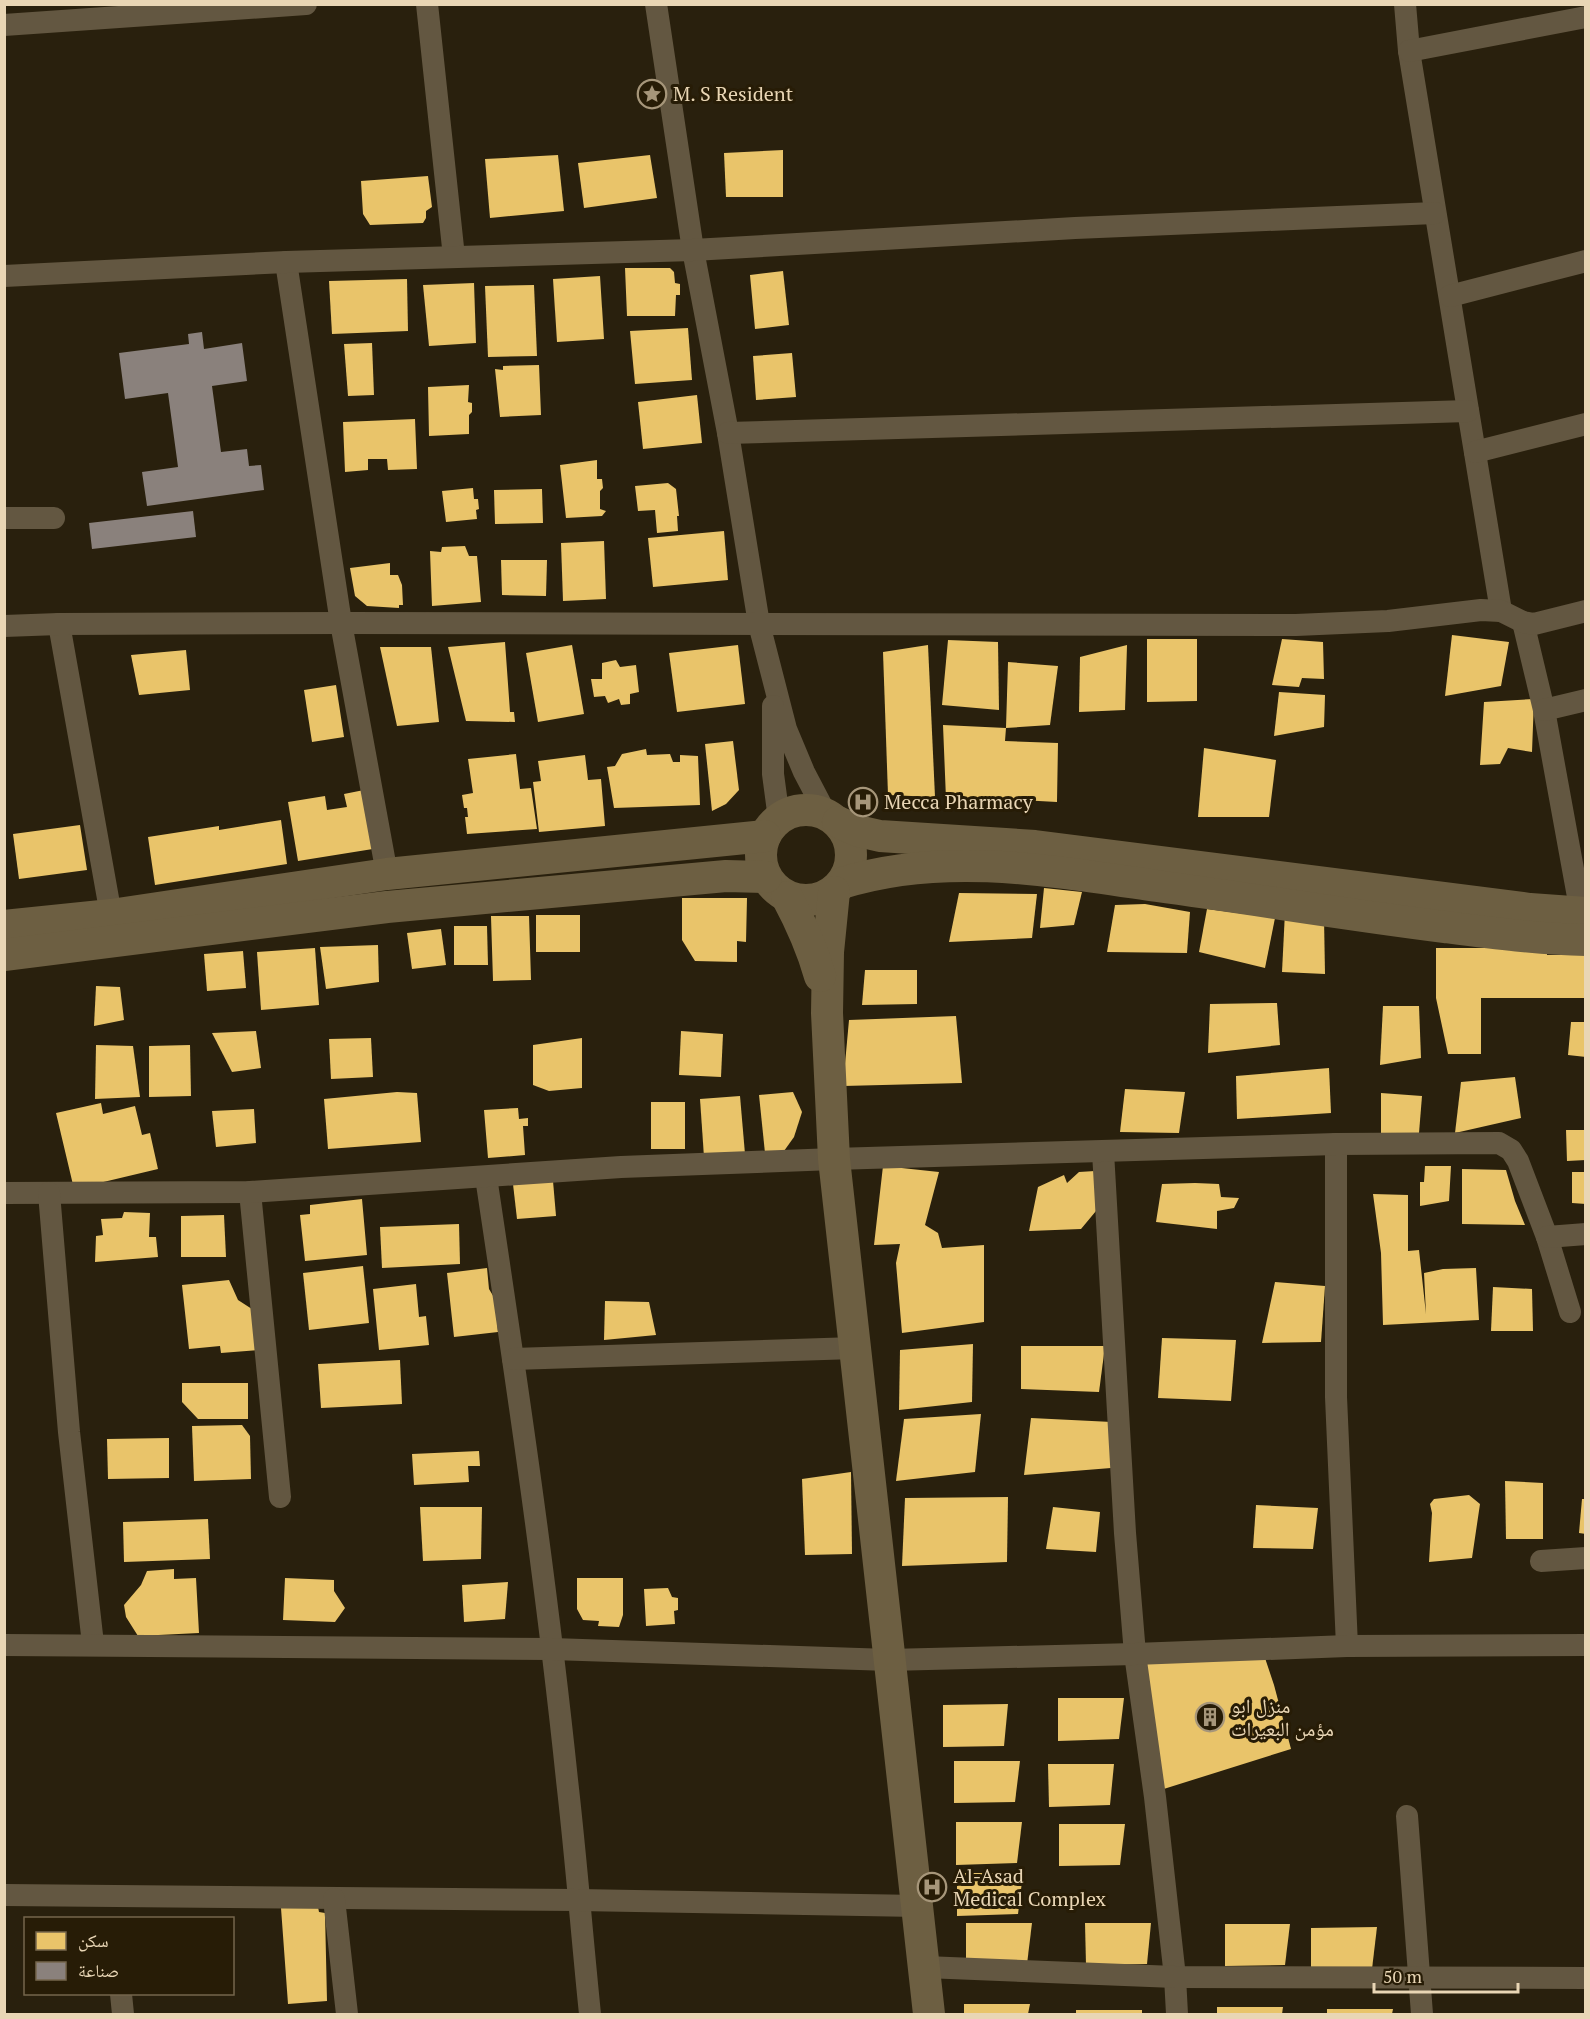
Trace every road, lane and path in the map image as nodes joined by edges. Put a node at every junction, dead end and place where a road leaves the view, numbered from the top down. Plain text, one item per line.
1 (306, 4) edge
2 (427, 4) edge
3 (656, 4) edge
4 (1405, 4) edge
5 (1586, 17) edge
6 (4, 24) edge
7 (1409, 51) junction
8 (1435, 213) junction
9 (693, 250) junction
10 (454, 257) junction
11 (1586, 261) edge
12 (286, 262) junction
13 (4, 276) edge
14 (1450, 296) junction
15 (1468, 411) junction
16 (1586, 424) edge
17 (728, 433) junction
18 (1476, 452) junction
19 (4, 518) edge
20 (54, 519) dead end
21 (1501, 611) junction
22 (1586, 611) edge
23 (1523, 622) junction
24 (341, 623) junction
25 (58, 624) junction
26 (759, 624) junction
27 (4, 626) edge
28 (774, 684) junction
29 (1586, 700) edge
30 (1544, 710) junction
31 (832, 818) junction
32 (772, 827) junction
33 (880, 836) junction
34 (722, 841) junction
35 (884, 873) junction
36 (387, 874) junction
37 (726, 876) junction
38 (776, 887) junction
39 (838, 887) junction
40 (111, 915) junction
41 (1584, 922) edge
42 (4, 926) edge
43 (4, 955) edge
44 (827, 1013) junction
45 (1336, 1144) junction
46 (1103, 1152) junction
47 (834, 1159) junction
48 (486, 1177) junction
49 (250, 1192) junction
50 (4, 1193) edge
51 (49, 1193) junction
52 (1586, 1234) edge
53 (1546, 1237) junction
54 (1570, 1311) dead end
55 (855, 1348) junction
56 (513, 1359) junction
57 (280, 1497) dead end
58 (1586, 1558) edge
59 (1541, 1561) dead end
60 (93, 1644) junction
61 (4, 1645) edge
62 (1586, 1645) edge
63 (1347, 1646) junction
64 (552, 1649) junction
65 (1135, 1654) junction
66 (889, 1660) junction
67 (1407, 1816) dead end
68 (4, 1895) edge
69 (334, 1899) junction
70 (578, 1900) junction
71 (918, 1906) junction
72 (113, 1908) edge
73 (924, 1967) junction
74 (1176, 1977) junction
75 (1419, 1978) junction
76 (1586, 1978) edge
77 (121, 1995) edge
78 (123, 2014) edge
79 (347, 2014) edge
80 (590, 2014) edge
81 (929, 2014) edge
82 (1178, 2014) edge
83 (1422, 2014) edge

1 - 6 street
2 - 10 street
3 - 9 street
4 - 7 street
5 - 7 street
7 - 8 street
8 - 9 street
8 - 14 street
9 - 10 street
9 - 17 street
10 - 12 street
11 - 14 street
12 - 13 street
12 - 24 street
14 - 15 street
15 - 17 street
15 - 18 street
16 - 18 street
17 - 26 street
18 - 21 street
19 - 20 street
21 - 23 street
21 - 26 street
22 - 23 street
23 - 30 street
24 - 25 street
24 - 26 street
24 - 36 street
25 - 27 street
25 - 40 street
26 - 28 street
28 - 31 street
28 - 32 street
29 - 30 street
30 - 41 street
31 - 32 main road
31 - 33 main road
31 - 39 main road
32 - 34 main road
32 - 38 main road
33 - 35 main road
33 - 41 main road
34 - 36 main road
34 - 37 main road
35 - 39 main road
35 - 41 main road
36 - 40 main road
37 - 38 main road
37 - 43 main road
38 - 39 main road
38 - 44 main road
39 - 44 main road
40 - 42 main road
44 - 47 main road
45 - 46 street
45 - 53 street
45 - 63 street
46 - 47 street
46 - 65 street
47 - 48 street
47 - 55 main road
48 - 49 street
48 - 56 street
49 - 51 street
49 - 57 street
50 - 51 street
51 - 60 street
52 - 53 street
53 - 54 street
55 - 56 street
55 - 66 main road
56 - 64 street
58 - 59 street
60 - 61 street
60 - 64 street
62 - 63 street
63 - 65 street
64 - 66 street
64 - 70 street
65 - 66 street
65 - 74 street
66 - 71 main road
67 - 75 street
68 - 72 street
69 - 70 street
69 - 72 street
69 - 79 street
70 - 71 street
70 - 80 street
71 - 73 main road
73 - 74 street
73 - 81 main road
74 - 75 street
74 - 82 street
75 - 76 street
75 - 83 street
77 - 78 street

